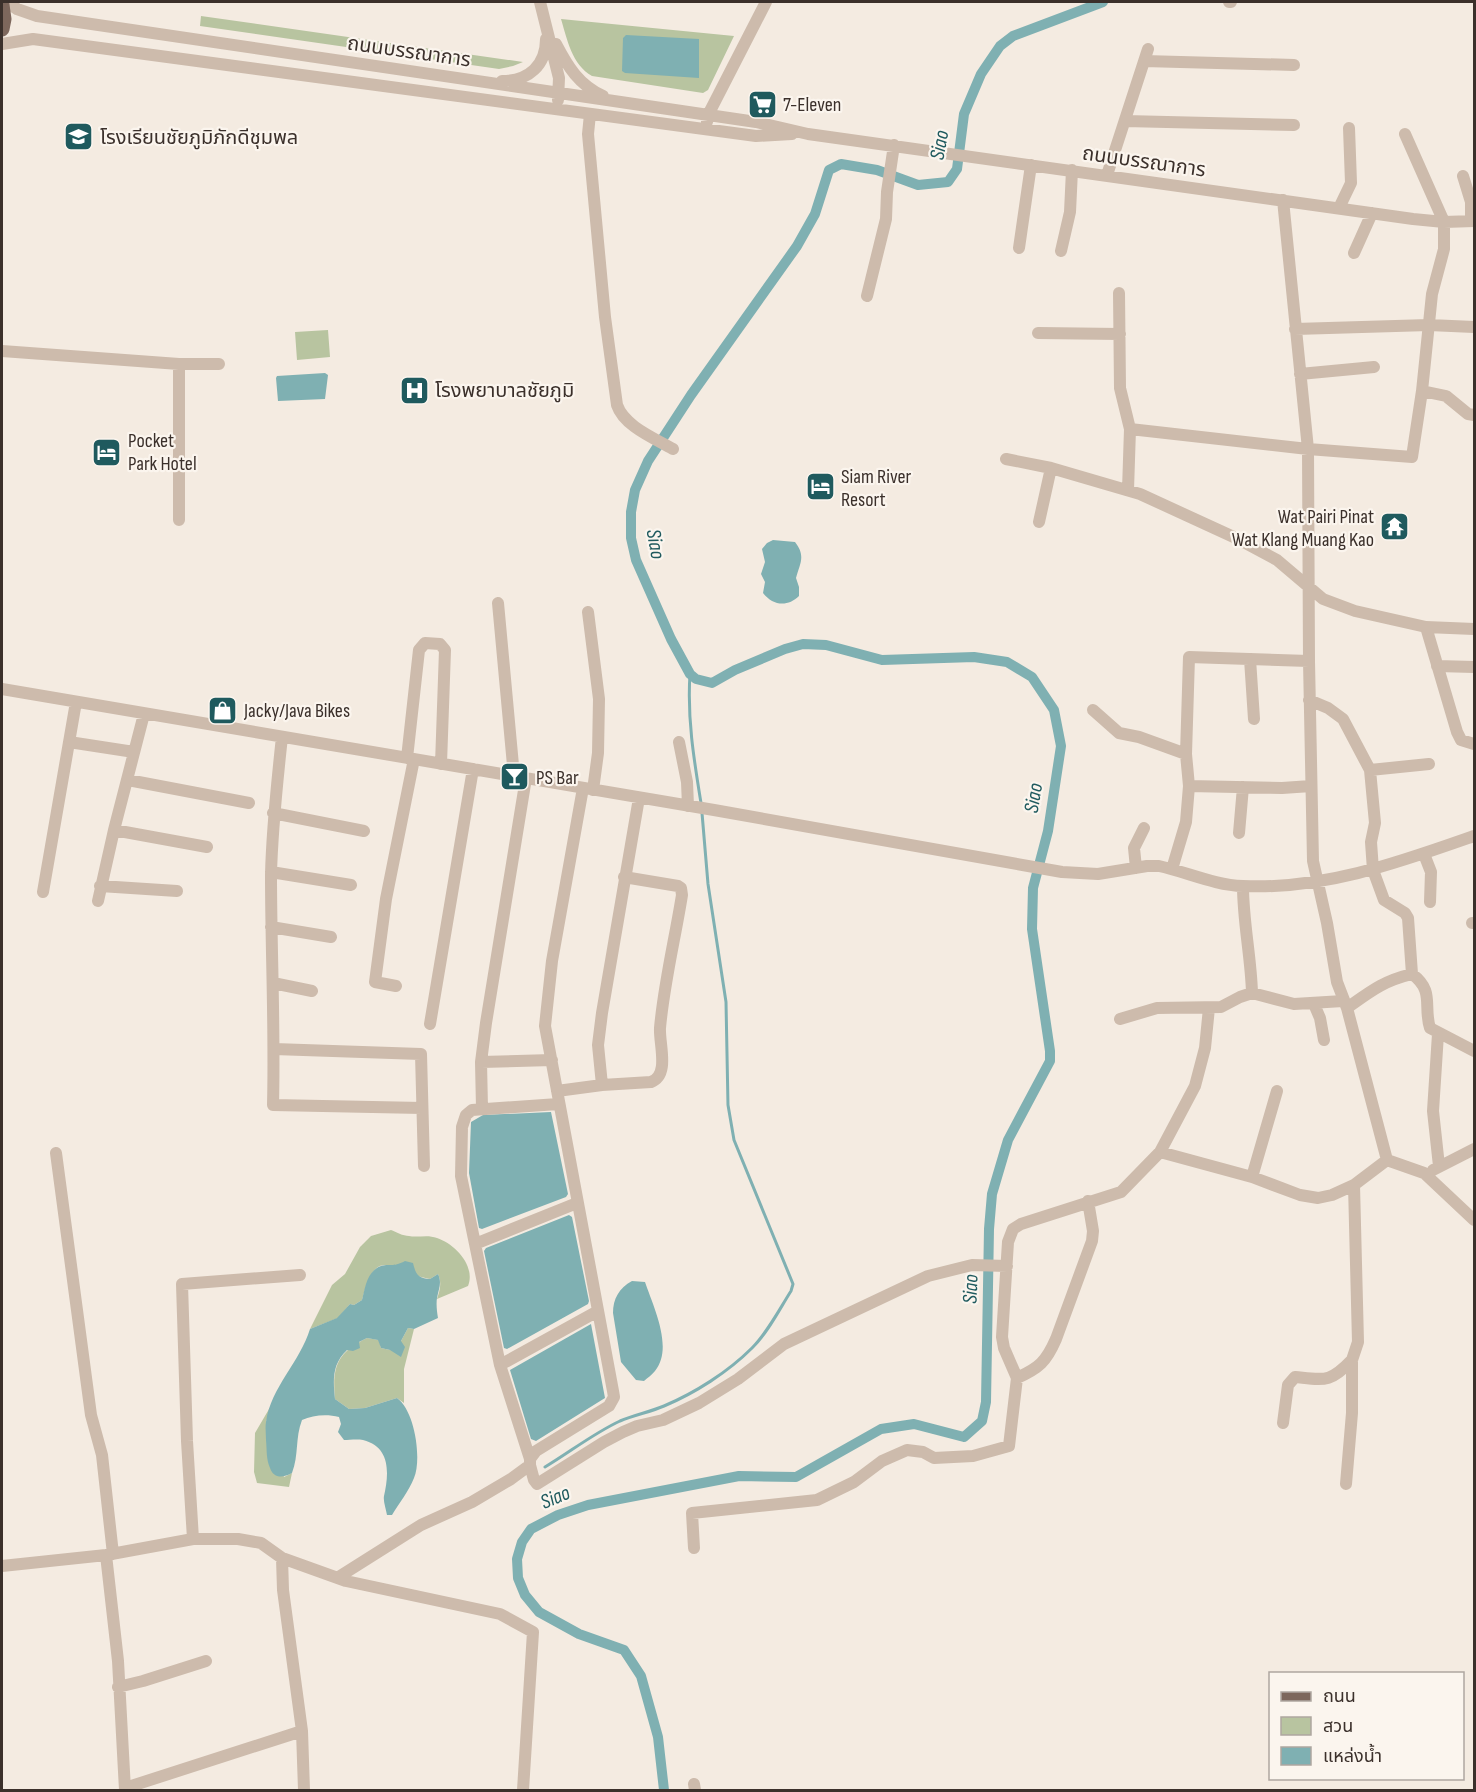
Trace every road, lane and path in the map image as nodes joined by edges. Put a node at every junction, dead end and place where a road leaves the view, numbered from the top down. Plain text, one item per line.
1 (7, 2) edge
2 (540, 2) edge
3 (766, 2) edge
4 (2, 5) edge
5 (546, 24) junction
6 (2, 29) edge
7 (134, 31) junction
8 (2, 44) edge
9 (276, 51) junction
10 (131, 52) junction
11 (1294, 65) dead end
12 (273, 71) junction
13 (451, 77) junction
14 (483, 82) junction
15 (559, 93) junction
16 (449, 95) junction
17 (612, 101) junction
18 (556, 110) junction
19 (590, 114) junction
20 (708, 115) junction
21 (1125, 121) junction
22 (1294, 125) dead end
23 (1349, 128) dead end
24 (706, 129) junction
25 (808, 134) junction
26 (1405, 134) dead end
27 (894, 146) junction
28 (1031, 165) junction
29 (1072, 170) junction
30 (1107, 175) junction
31 (1463, 176) dead end
32 (1283, 200) junction
33 (1339, 208) junction
34 (1372, 213) junction
35 (1473, 221) edge
36 (1444, 222) junction
37 (1019, 248) dead end
38 (1061, 251) dead end
39 (1354, 254) dead end
40 (1119, 293) dead end
41 (867, 296) dead end
42 (1429, 325) junction
43 (1474, 327) edge
44 (1295, 329) junction
45 (1038, 333) dead end
46 (1120, 334) junction
47 (2, 351) edge
48 (179, 364) junction
49 (219, 364) dead end
50 (1374, 368) dead end
51 (1300, 374) junction
52 (1422, 391) junction
53 (1474, 415) edge
54 (1130, 429) junction
55 (673, 449) dead end
56 (1308, 449) junction
57 (1006, 459) dead end
58 (1051, 468) junction
59 (1128, 490) junction
60 (179, 520) dead end
61 (1039, 522) dead end
62 (1309, 590) junction
63 (498, 603) dead end
64 (588, 612) dead end
65 (1426, 627) junction
66 (1474, 629) edge
67 (1251, 659) junction
68 (1309, 661) junction
69 (1437, 666) junction
70 (1474, 667) edge
71 (2, 688) edge
72 (1310, 700) junction
73 (76, 702) junction
74 (1093, 710) dead end
75 (144, 714) junction
76 (1254, 719) dead end
77 (282, 737) junction
78 (69, 742) junction
79 (679, 742) dead end
80 (1474, 744) edge
81 (134, 752) junction
82 (1186, 754) junction
83 (411, 759) junction
84 (441, 764) junction
85 (1429, 764) dead end
86 (473, 769) junction
87 (1370, 770) junction
88 (520, 777) junction
89 (128, 780) junction
90 (1189, 786) junction
91 (1311, 786) junction
92 (1243, 787) junction
93 (588, 789) junction
94 (639, 798) junction
95 (249, 803) dead end
96 (692, 806) junction
97 (273, 813) junction
98 (1144, 828) dead end
99 (114, 830) junction
100 (364, 831) dead end
101 (1239, 833) dead end
102 (1474, 836) edge
103 (207, 847) dead end
104 (1424, 854) junction
105 (1136, 868) junction
106 (1172, 869) junction
107 (1373, 870) junction
108 (271, 872) junction
109 (624, 877) junction
110 (1317, 882) junction
111 (351, 885) dead end
112 (100, 886) junction
113 (1243, 886) junction
114 (177, 891) dead end
115 (43, 892) dead end
116 (98, 901) dead end
117 (1431, 902) dead end
118 (271, 927) junction
119 (331, 937) dead end
120 (1412, 974) junction
121 (273, 983) junction
122 (396, 986) dead end
123 (312, 991) dead end
124 (1252, 993) junction
125 (1314, 1004) junction
126 (1345, 1005) junction
127 (1209, 1008) junction
128 (1120, 1019) dead end
129 (430, 1024) dead end
130 (1438, 1034) junction
131 (1324, 1040) dead end
132 (274, 1049) junction
133 (1474, 1052) edge
134 (552, 1060) junction
135 (481, 1062) junction
136 (602, 1085) junction
137 (1277, 1092) dead end
138 (558, 1098) junction
139 (422, 1108) junction
140 (482, 1108) junction
141 (1474, 1149) edge
142 (1160, 1152) junction
143 (56, 1153) dead end
144 (1387, 1160) junction
145 (424, 1166) dead end
146 (1439, 1166) junction
147 (1424, 1173) junction
148 (1252, 1177) junction
149 (1354, 1185) junction
150 (1088, 1202) junction
151 (577, 1203) junction
152 (1474, 1220) edge
153 (475, 1244) junction
154 (1005, 1266) junction
155 (300, 1275) dead end
156 (598, 1311) junction
157 (1352, 1360) junction
158 (500, 1365) junction
159 (1017, 1378) junction
160 (1283, 1423) dead end
161 (531, 1469) junction
162 (1346, 1484) dead end
163 (193, 1539) junction
164 (694, 1548) dead end
165 (110, 1555) junction
166 (282, 1558) junction
167 (2, 1566) edge
168 (337, 1578) junction
169 (206, 1661) dead end
170 (118, 1687) junction
171 (302, 1731) junction
172 (125, 1789) edge
173 (304, 1791) edge
174 (523, 1791) edge

1 - 7 street, ถนนบรรณาการ
2 - 5 street
3 - 20 street
4 - 6 main road
5 - 14 street
5 - 15 street
5 - 17 street
7 - 9 street, ถนนบรรณาการ
7 - 10 street
8 - 10 street, ถนนบรรณาการ
9 - 12 street
9 - 13 street, ถนนบรรณาการ
10 - 12 street, ถนนบรรณาการ
11 - 21 street
12 - 16 street, ถนนบรรณาการ
13 - 14 street, ถนนบรรณาการ
13 - 16 street
14 - 15 street, ถนนบรรณาการ
15 - 17 street, ถนนบรรณาการ
15 - 18 street
16 - 18 street, ถนนบรรณาการ
17 - 20 street, ถนนบรรณาการ
18 - 19 street, ถนนบรรณาการ
19 - 24 street, ถนนบรรณาการ
19 - 55 street
20 - 24 street
20 - 25 street, ถนนบรรณาการ
21 - 22 street
21 - 30 street
23 - 33 street
24 - 25 street, ถนนบรรณาการ
25 - 27 street, ถนนบรรณาการ
26 - 36 street
27 - 28 street, ถนนบรรณาการ
27 - 41 street
28 - 29 street, ถนนบรรณาการ
28 - 37 street
29 - 30 street, ถนนบรรณาการ
29 - 38 street
30 - 32 street, ถนนบรรณาการ
31 - 35 street
32 - 33 street, ถนนบรรณาการ
32 - 44 street
33 - 34 street, ถนนบรรณาการ
34 - 36 street, ถนนบรรณาการ
34 - 39 street
35 - 36 street, ถนนบรรณาการ
36 - 42 street
40 - 46 street
42 - 43 street
42 - 44 street
42 - 52 street
44 - 51 street
45 - 46 street
46 - 54 street
47 - 48 street
48 - 49 street
48 - 60 street
50 - 51 street
51 - 56 street
52 - 53 street
52 - 56 street
54 - 56 street
54 - 59 street
56 - 62 street
57 - 58 street
58 - 59 street
58 - 61 street
59 - 62 street
62 - 65 street
62 - 68 street
63 - 88 street
64 - 93 street
65 - 66 street
65 - 69 street
67 - 68 street
67 - 76 street
67 - 82 street
68 - 72 street
69 - 70 street
69 - 80 street
71 - 73 street
72 - 87 street
72 - 91 street
73 - 75 street
73 - 78 street
74 - 82 street
75 - 77 street
75 - 81 street
77 - 83 street
77 - 97 street
78 - 81 street
78 - 115 street
79 - 96 street
81 - 89 street
82 - 90 street
83 - 84 street
83 - 84 street
83 - 122 street
84 - 86 street
85 - 87 street
86 - 88 street
86 - 129 street
87 - 107 street
88 - 93 street
88 - 135 street
89 - 95 street
89 - 99 street
90 - 92 street
90 - 106 street
91 - 92 street
91 - 110 street
92 - 101 street
93 - 94 street
93 - 134 street
94 - 96 street
94 - 109 street
96 - 105 street
97 - 100 street
97 - 108 street
98 - 105 street
99 - 103 street
99 - 112 street
102 - 104 street
104 - 107 street
104 - 117 street
105 - 106 street
106 - 113 street
107 - 110 street
107 - 120 street
108 - 111 street
108 - 118 street
109 - 136 street
109 - 136 street
110 - 113 street
110 - 126 street
112 - 114 street
112 - 116 street
113 - 124 street
118 - 119 street
118 - 121 street
120 - 126 street
120 - 130 street
121 - 123 street
121 - 132 street
124 - 125 street
124 - 127 street
125 - 126 street
125 - 131 street
126 - 144 street
127 - 128 street
127 - 142 street
130 - 133 street
130 - 146 street
132 - 139 street
132 - 139 street
134 - 135 street
134 - 138 street
135 - 140 street
136 - 138 street
137 - 148 street
138 - 140 street
138 - 151 street
139 - 145 street
140 - 153 street
141 - 146 street
142 - 148 street
142 - 150 street
143 - 165 street
144 - 147 street
144 - 149 street
146 - 147 street
147 - 152 street
148 - 149 street
149 - 157 street
150 - 154 street
150 - 159 street
151 - 153 street
151 - 156 street
153 - 158 street
154 - 159 street
154 - 161 street
155 - 163 street
156 - 158 street
156 - 161 street
157 - 160 street
157 - 162 street
158 - 161 street
159 - 164 street
161 - 168 street
163 - 165 street
163 - 166 street
165 - 167 street
165 - 170 street
166 - 168 street
166 - 171 street
168 - 174 street
169 - 170 street
170 - 172 street
171 - 172 street
171 - 173 street

